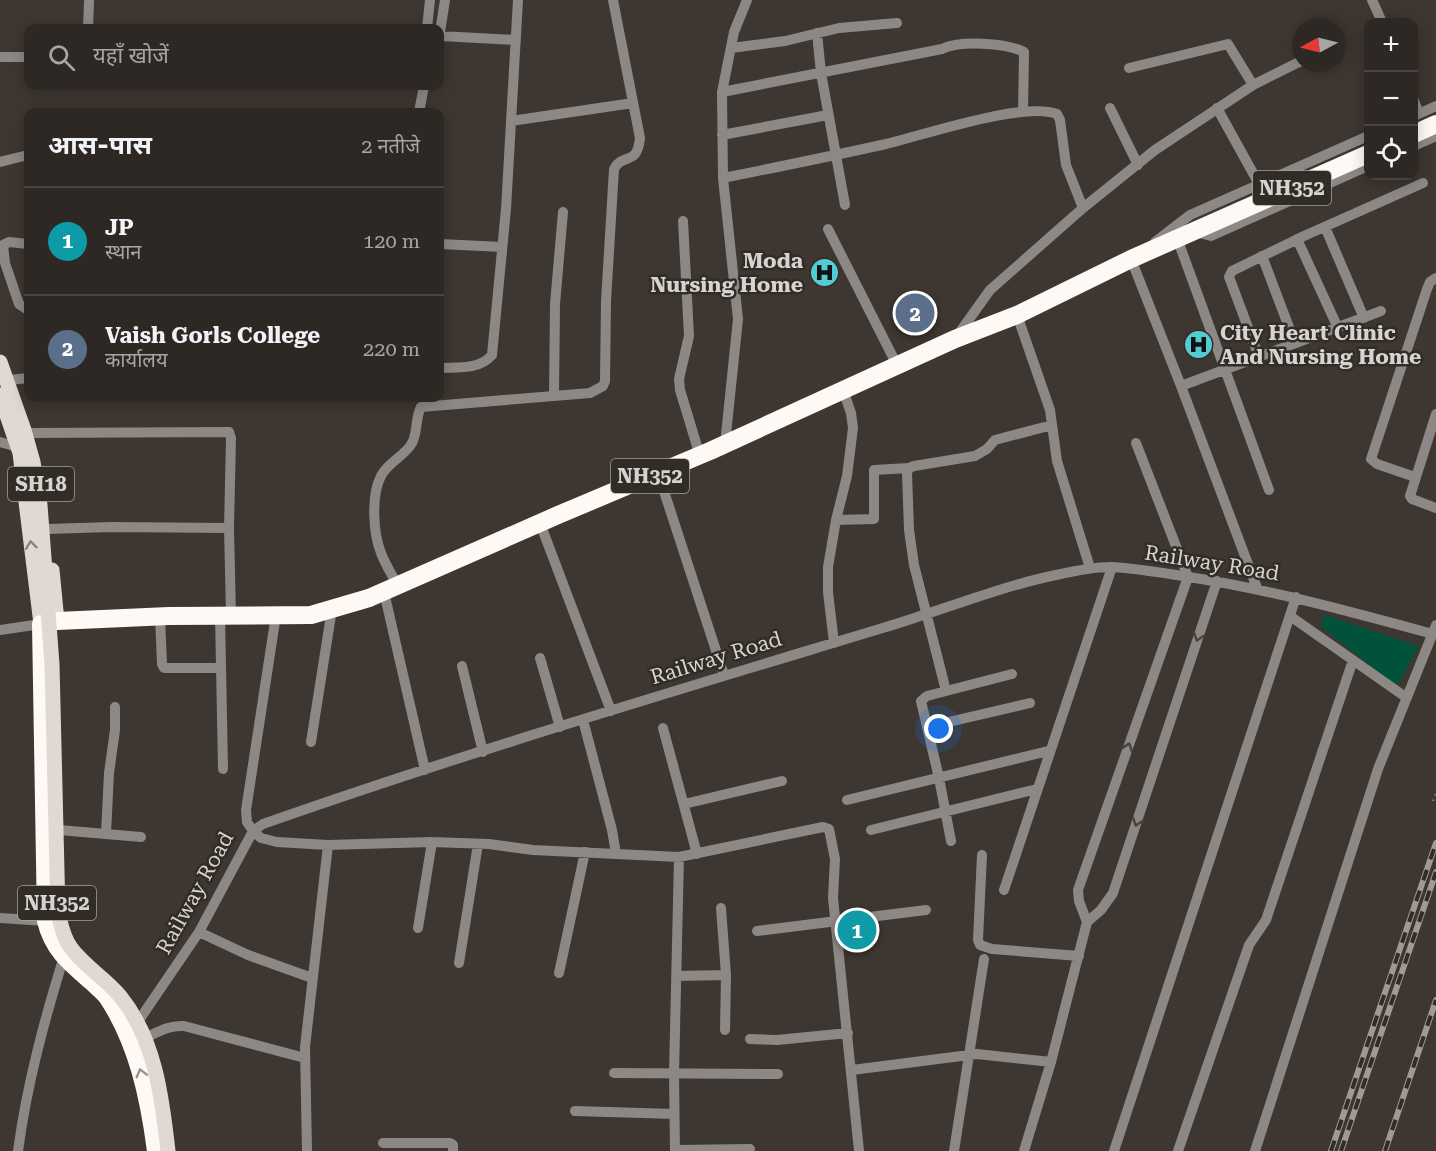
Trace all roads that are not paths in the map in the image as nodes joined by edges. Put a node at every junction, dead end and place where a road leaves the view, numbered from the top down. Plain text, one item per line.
1 (89, 0) edge
2 (430, 0) edge
3 (445, 0) edge
4 (518, 0) edge
5 (612, 0) edge
6 (747, 0) edge
7 (1372, 0) edge
8 (1380, 18) edge
9 (897, 23) dead end
10 (88, 24) edge
11 (427, 24) edge
12 (441, 24) edge
13 (817, 33) junction
14 (444, 34) edge
15 (516, 40) junction
16 (731, 48) junction
17 (0, 57) edge
18 (24, 57) edge
19 (1292, 66) edge
20 (1129, 68) dead end
21 (821, 73) junction
22 (1253, 85) junction
23 (423, 90) edge
24 (722, 92) junction
25 (633, 103) junction
26 (1436, 106) edge
27 (420, 108) edge
28 (1110, 108) dead end
29 (1217, 108) junction
30 (1023, 112) junction
31 (828, 114) junction
32 (1418, 114) edge
33 (512, 121) junction
34 (1436, 124) edge
35 (1418, 132) edge
36 (722, 135) junction
37 (1436, 136) edge
38 (1364, 138) edge
39 (1418, 144) edge
40 (835, 155) junction
41 (24, 156) edge
42 (1364, 156) edge
43 (0, 162) edge
44 (1138, 165) junction
45 (1364, 168) edge
46 (723, 178) junction
47 (1423, 183) dead end
48 (1259, 184) junction
49 (845, 205) dead end
50 (1083, 208) junction
51 (563, 212) dead end
52 (683, 221) dead end
53 (1326, 227) junction
54 (828, 230) dead end
55 (1185, 234) junction
56 (1298, 239) junction
57 (24, 244) edge
58 (444, 244) edge
59 (502, 247) junction
60 (1148, 251) junction
61 (1262, 256) junction
62 (1131, 259) junction
63 (1436, 278) edge
64 (24, 307) edge
65 (1382, 311) dead end
66 (1017, 315) junction
67 (1364, 318) junction
68 (1338, 328) junction
69 (955, 339) junction
70 (1295, 343) junction
71 (0, 352) edge
72 (1259, 357) junction
73 (0, 362) edge
74 (897, 365) junction
75 (444, 368) edge
76 (1225, 370) junction
77 (24, 378) edge
78 (10, 380) junction
79 (1181, 386) junction
80 (843, 390) junction
81 (0, 395) edge
82 (554, 396) junction
83 (1436, 414) edge
84 (1052, 425) junction
85 (29, 433) junction
86 (0, 442) edge
87 (1136, 443) dead end
88 (725, 444) junction
89 (18, 447) junction
90 (36, 452) junction
91 (699, 456) junction
92 (909, 468) junction
93 (658, 473) junction
94 (1415, 477) junction
95 (1269, 490) dead end
96 (1436, 508) edge
97 (836, 520) junction
98 (540, 523) junction
99 (229, 528) junction
100 (47, 529) junction
101 (1112, 567) junction
102 (1090, 568) junction
103 (1188, 577) junction
104 (1216, 581) junction
105 (1257, 588) junction
106 (391, 589) junction
107 (1296, 597) junction
108 (332, 609) junction
109 (225, 615) junction
110 (276, 615) junction
111 (926, 615) junction
112 (160, 616) junction
113 (1290, 616) junction
114 (49, 622) junction
115 (0, 630) edge
116 (1434, 630) edge
117 (834, 642) junction
118 (540, 658) dead end
119 (1353, 660) junction
120 (462, 666) dead end
121 (221, 668) junction
122 (1012, 674) dead end
123 (724, 675) junction
124 (946, 691) junction
125 (1407, 698) junction
126 (1030, 703) dead end
127 (115, 707) dead end
128 (611, 711) junction
129 (583, 720) junction
130 (560, 727) junction
131 (927, 727) junction
132 (663, 728) dead end
133 (311, 742) dead end
134 (483, 752) junction
135 (1048, 752) junction
136 (223, 769) dead end
137 (425, 770) junction
138 (939, 778) junction
139 (783, 781) dead end
140 (1037, 789) junction
141 (847, 800) dead end
142 (684, 804) junction
143 (946, 812) junction
144 (59, 830) junction
145 (871, 830) dead end
146 (253, 831) junction
147 (106, 834) junction
148 (141, 837) dead end
149 (951, 841) dead end
150 (432, 842) junction
151 (478, 844) junction
152 (328, 845) junction
153 (585, 852) junction
154 (616, 854) junction
155 (697, 854) junction
156 (982, 855) dead end
157 (679, 857) junction
158 (1004, 890) dead end
159 (57, 902) junction
160 (721, 908) dead end
161 (926, 910) dead end
162 (0, 918) edge
163 (836, 920) junction
164 (46, 921) junction
165 (1087, 922) junction
166 (418, 928) dead end
167 (757, 931) dead end
168 (199, 932) junction
169 (67, 949) junction
170 (1079, 956) junction
171 (984, 959) dead end
172 (459, 963) dead end
173 (559, 973) dead end
174 (726, 975) junction
175 (677, 976) junction
176 (312, 978) junction
177 (725, 1030) dead end
178 (137, 1032) junction
179 (848, 1033) junction
180 (750, 1039) dead end
181 (968, 1055) junction
182 (305, 1058) junction
183 (1051, 1062) junction
184 (852, 1070) junction
185 (614, 1073) dead end
186 (674, 1074) junction
187 (778, 1074) dead end
188 (575, 1111) dead end
189 (674, 1114) junction
190 (383, 1143) dead end
191 (750, 1149) dead end
192 (675, 1150) edge
193 (18, 1151) edge
194 (156, 1151) edge
195 (169, 1151) edge
196 (307, 1151) edge
197 (453, 1151) edge
198 (859, 1151) edge
199 (954, 1151) edge
200 (1024, 1151) edge
201 (1114, 1151) edge
202 (1178, 1151) edge
203 (1254, 1151) edge

1 - 10 street
2 - 11 street
3 - 12 street
4 - 15 street
5 - 25 street
6 - 16 street
7 - 8 street
9 - 13 street
13 - 16 street
13 - 21 street
14 - 15 street
15 - 33 street
16 - 24 street
17 - 18 street
19 - 22 street
20 - 22 street
21 - 24 street
21 - 30 street
21 - 31 street
22 - 29 street
23 - 27 street
24 - 36 street
25 - 33 street
25 - 82 street
26 - 32 street
28 - 44 street
29 - 44 street
29 - 48 street
30 - 40 street
30 - 50 street
31 - 36 street
31 - 40 street
33 - 59 street
34 - 35 highway
36 - 46 street
37 - 39 street
38 - 48 street
40 - 46 street
40 - 49 street
41 - 43 street
42 - 55 highway, NH352
44 - 50 street
45 - 55 street
46 - 88 street
47 - 53 street
48 - 60 street
50 - 69 street
51 - 82 street
52 - 91 street
53 - 56 street
53 - 67 street
54 - 74 street
55 - 60 highway, NH352
55 - 76 street
56 - 61 street
56 - 68 street
57 - 64 street
58 - 59 street
59 - 75 street
60 - 62 highway, NH352
61 - 70 street
61 - 72 street
62 - 66 highway, NH352
62 - 79 street
63 - 94 street
65 - 67 street
66 - 69 highway, NH352
66 - 84 street
67 - 68 street
68 - 70 street
69 - 74 highway, NH352
70 - 72 street
71 - 78 main road, SH18
72 - 76 street
73 - 159 main road, bridge
74 - 80 highway, NH352
76 - 79 street
76 - 95 street
77 - 78 street
78 - 85 main road, SH18
79 - 105 street
80 - 88 highway, NH352
80 - 97 street
81 - 89 main road, SH18
82 - 106 street
83 - 94 street
84 - 92 street
84 - 102 street
85 - 90 main road, SH18
85 - 99 street
86 - 89 street
87 - 103 street
88 - 91 highway, NH352
89 - 90 street
114 -> 89 main road, SH18
90 - 100 main road, SH18
91 - 93 highway, NH352
92 - 97 street
92 - 111 street
93 - 98 highway, NH352
93 - 123 street
94 - 96 street
97 - 117 street
98 - 106 highway, NH352
98 - 128 street
99 - 100 street
99 - 109 street
100 - 114 main road, SH18
101 - 102 street, Railway Road
101 - 103 street, Railway Road
101 - 135 street
102 - 111 street, Railway Road
103 - 104 street, Railway Road
165 -> 103 street
104 - 105 street, Railway Road
104 -> 165 street
105 - 107 street, Railway Road
106 - 108 highway, NH352
106 - 137 street
107 - 113 street
107 - 116 street, Railway Road
108 - 110 highway, NH352
108 - 133 street
109 - 110 highway, NH352
109 - 112 highway, NH352
109 - 121 street
110 - 146 street
111 - 117 street, Railway Road
111 - 124 street
112 - 114 highway, NH352
112 - 121 street
113 - 119 street
113 - 201 street
114 - 115 street
114 - 144 highway, NH352
114 - 164 highway, NH352
116 - 125 street
117 - 123 street, Railway Road
118 - 130 street
119 - 125 street
119 - 202 street
120 - 134 street
121 - 136 street
122 - 124 street
123 - 128 street, Railway Road
124 - 131 street
125 - 203 street
126 - 131 street
127 - 147 street
128 - 129 street, Railway Road
129 - 130 street, Railway Road
129 - 154 street
130 - 134 street, Railway Road
131 - 138 street
132 - 142 street
134 - 137 street, Railway Road
135 - 138 street
135 - 140 street
137 - 146 street, Railway Road
138 - 141 street
138 - 143 street
139 - 142 street
140 - 143 street
140 - 158 street
142 - 155 street
143 - 145 street
143 - 149 street
144 - 147 street
144 - 159 highway, NH352
146 - 152 street
146 - 168 street, Railway Road
147 - 148 street
150 - 151 street
150 - 152 street
150 - 166 street
151 - 153 street
151 - 172 street
152 - 176 street
153 - 154 street
153 - 173 street
154 - 157 street
155 - 157 street
155 - 163 street
156 - 170 street
157 - 175 street
159 - 169 highway, NH352
159 - 195 main road, bridge
160 - 174 street
161 - 163 street
162 - 164 street
163 - 167 street
163 - 179 street
164 - 169 highway, NH352
165 - 170 street
168 - 176 street
168 - 178 street, Railway Road
169 - 178 highway, NH352
169 - 193 street
170 - 183 street
171 - 181 street
174 - 175 street
174 - 177 street
175 - 186 street
176 - 182 street
178 - 182 street
194 -> 178 highway, NH352
178 - 195 highway, NH352
179 - 180 street
179 - 184 street
181 - 183 street
181 - 184 street
181 - 199 street
182 - 196 street
183 - 200 street
184 - 198 street
185 - 186 street
186 - 187 street
186 - 189 street
188 - 189 street
189 - 192 street
190 - 197 street
191 - 192 street

